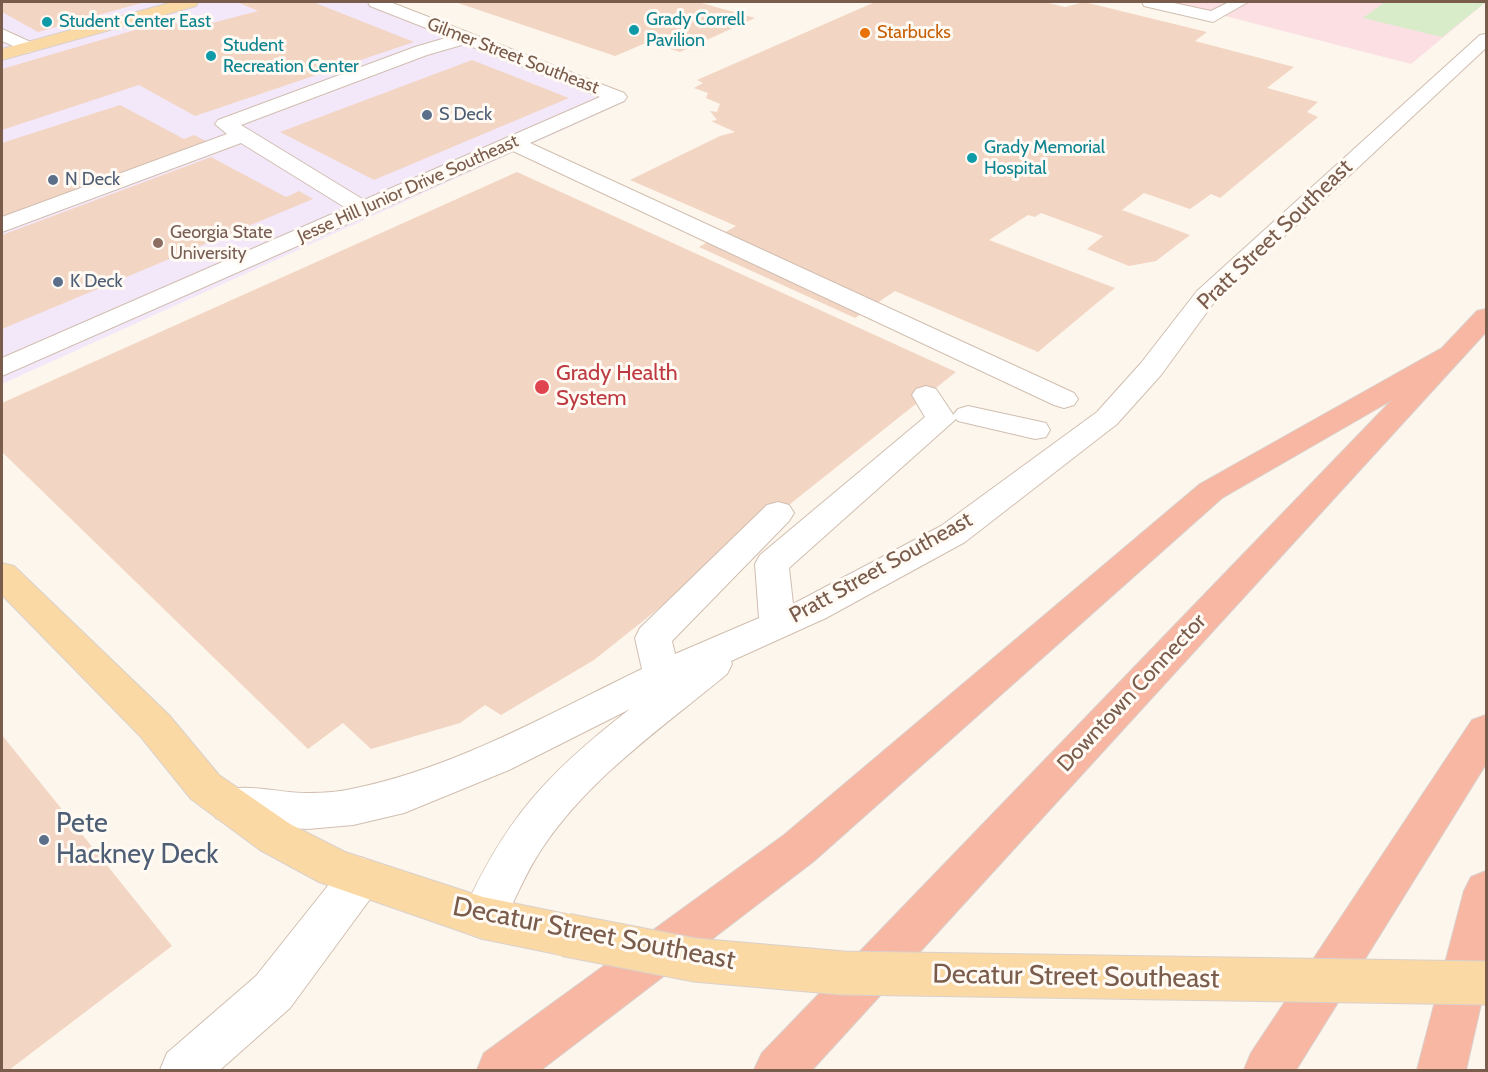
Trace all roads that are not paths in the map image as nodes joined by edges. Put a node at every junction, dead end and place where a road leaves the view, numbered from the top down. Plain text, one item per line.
1 (190, 2) edge
2 (376, 2) edge
3 (1150, 2) edge
4 (1240, 2) edge
5 (2, 34) edge
6 (465, 38) junction
7 (1486, 39) edge
8 (29, 48) junction
9 (2, 55) edge
10 (617, 97) joint
11 (243, 135) junction
12 (513, 143) junction
13 (363, 209) junction
14 (2, 225) edge
15 (1486, 317) edge
16 (1450, 354) junction
17 (2, 368) edge
18 (926, 395) dead end
19 (1064, 399) dead end
20 (968, 414) dead end
21 (1035, 430) dead end
22 (778, 513) dead end
23 (2, 575) edge
24 (760, 632) junction
25 (662, 676) junction
26 (1486, 731) edge
27 (231, 805) junction
28 (361, 877) junction
29 (1486, 891) edge
30 (483, 918) junction
31 (1486, 983) edge
32 (184, 1071) edge
33 (501, 1071) edge
34 (778, 1071) edge
35 (1268, 1071) edge
36 (1441, 1071) edge

1 - 8 main road
2 - 6 street, Gilmer Street Southeast
3 - 4 street
5 - 8 street
6 - 10 street, Gilmer Street Southeast
6 - 11 street
7 - 24 street, Pratt Street Southeast
8 - 9 main road
10 - 12 street, Jesse Hill Junior Drive Southeast
11 - 13 street
11 - 14 street
12 - 13 street, Jesse Hill Junior Drive Southeast
12 - 19 street
13 - 17 street, Jesse Hill Junior Drive Southeast
15 - 16 highway, Downtown Connector
16 - 33 highway
16 - 34 highway, Downtown Connector
18 - 24 street
20 - 21 street
22 - 25 street
23 - 27 main road, Decatur Street Southeast
24 - 25 street, Pratt Street Southeast
24 - 30 street
25 - 27 street, Pratt Street Southeast
26 - 35 highway
27 - 28 main road, Decatur Street Southeast
28 - 30 main road, Decatur Street Southeast
28 - 32 street
29 - 36 highway
30 - 31 main road, Decatur Street Southeast, bridge

